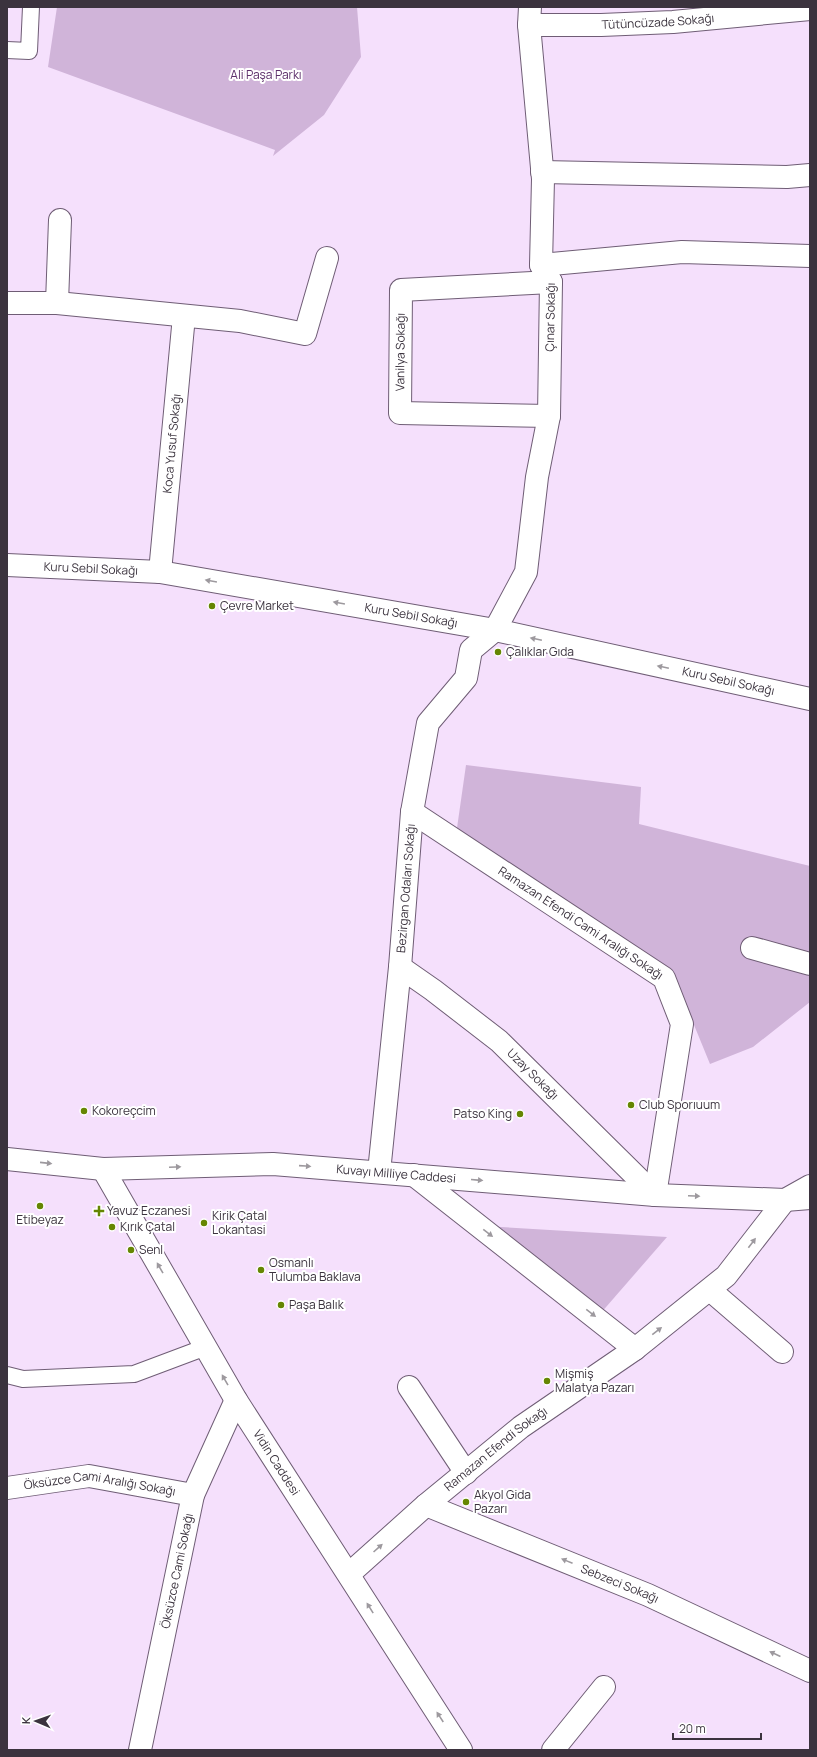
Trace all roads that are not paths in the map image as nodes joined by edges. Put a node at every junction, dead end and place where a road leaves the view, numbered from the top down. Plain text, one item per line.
1 (31, 7) edge
2 (810, 9) edge
3 (530, 16) edge
4 (7, 50) edge
5 (542, 172) junction
6 (810, 175) edge
7 (60, 220) dead end
8 (810, 256) edge
9 (327, 258) dead end
10 (546, 274) junction
11 (7, 303) edge
12 (57, 304) junction
13 (184, 316) junction
14 (549, 416) junction
15 (7, 565) edge
16 (160, 572) junction
17 (495, 630) junction
18 (810, 699) edge
19 (412, 812) junction
20 (752, 948) dead end
21 (810, 964) edge
22 (400, 967) junction
23 (7, 1159) edge
24 (103, 1169) junction
25 (379, 1172) junction
26 (414, 1175) junction
27 (810, 1186) edge
28 (655, 1194) junction
29 (810, 1198) edge
30 (785, 1200) junction
31 (710, 1290) junction
32 (206, 1347) junction
33 (635, 1348) junction
34 (782, 1352) dead end
35 (7, 1375) edge
36 (409, 1387) dead end
37 (236, 1400) junction
38 (466, 1473) junction
39 (7, 1488) edge
40 (193, 1495) junction
41 (426, 1505) junction
42 (349, 1574) junction
43 (810, 1671) edge
44 (604, 1687) dead end
45 (140, 1750) edge
46 (461, 1750) edge
47 (552, 1750) edge

1 - 4 lane
2 - 3 street, Tütüncüzade Sokağı
3 - 5 street
5 - 6 street
5 - 10 street
7 - 12 street
8 - 10 street, Çınar Sokağı
9 - 13 street
10 - 14 street, Çınar Sokağı
10 - 14 street, Vanilya Sokağı
11 - 12 street
12 - 13 street
13 - 16 street, Koca Yusuf Sokağı
14 - 17 street, Çınar Sokağı
15 - 16 street, Kuru Sebil Sokağı
17 -> 16 street, Kuru Sebil Sokağı
18 -> 17 street, Kuru Sebil Sokağı
17 - 19 street, Bezirgan Odaları Sokağı
19 - 22 street, Bezirgan Odaları Sokağı
19 - 28 street, Ramazan Efendi Cami Aralığı Sokağı
20 - 21 street
22 - 25 street, Bezirgan Odaları Sokağı
22 - 28 street, Uzay Sokağı
23 -> 24 street, Kuvayı Milliye Caddesi
24 -> 25 street, Kuvayı Milliye Caddesi
32 -> 24 street, Vidin Caddesi
25 - 26 street, Kuvayı Milliye Caddesi
26 -> 28 street, Kuvayı Milliye Caddesi
26 -> 33 street
27 - 30 street
28 -> 30 street, Kuvayı Milliye Caddesi
29 - 30 street, Kuvayı Milliye Caddesi
31 -> 30 street, Ramazan Efendi Sokağı
33 -> 31 street, Ramazan Efendi Sokağı
31 - 34 street
32 - 35 lane
37 -> 32 street, Vidin Caddesi
33 - 38 street, Ramazan Efendi Sokağı
36 - 38 street
37 - 40 street, Öksüzce Cami Sokağı
37 - 42 street, Vidin Caddesi
38 - 41 street, Ramazan Efendi Sokağı
39 - 40 street, Öksüzce Cami Aralığı Sokağı
40 - 45 street, Öksüzce Cami Sokağı
42 -> 41 street, Ramazan Efendi Sokağı
43 -> 41 street, Sebzeci Sokağı
46 -> 42 street, Vidin Caddesi
44 - 47 street

